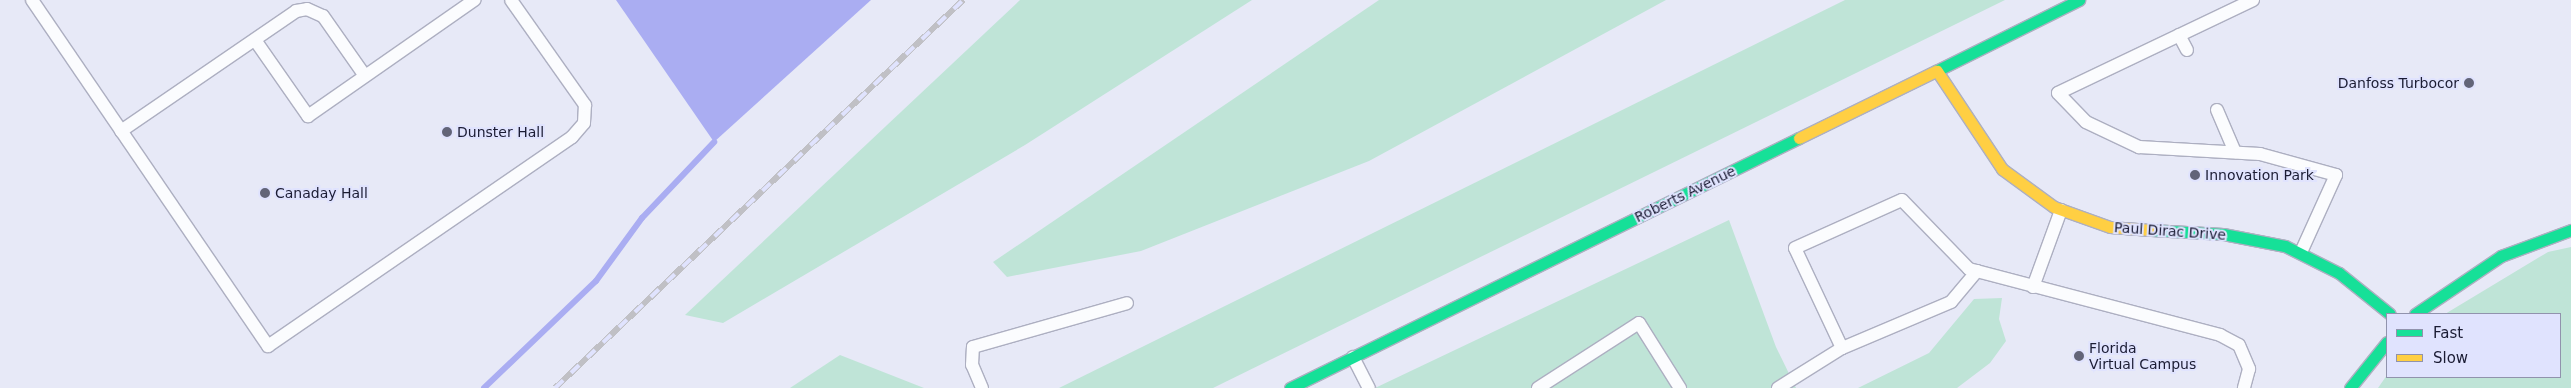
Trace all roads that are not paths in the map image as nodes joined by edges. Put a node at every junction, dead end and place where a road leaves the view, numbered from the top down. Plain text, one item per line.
1 (32, 0) edge
2 (474, 0) edge
3 (511, 0) edge
4 (2079, 0) edge
5 (2253, 0) edge
6 (2179, 35) junction
7 (255, 40) junction
8 (2187, 50) dead end
9 (1937, 71) junction
10 (365, 76) junction
11 (2217, 110) dead end
12 (121, 131) junction
13 (2235, 152) junction
14 (2061, 210) junction
15 (2571, 230) edge
16 (2301, 252) junction
17 (1976, 271) junction
18 (2033, 287) junction
19 (1127, 303) dead end
20 (2389, 313) edge
21 (2416, 313) edge
22 (2386, 343) edge
23 (1842, 348) junction
24 (1353, 357) junction
25 (982, 388) edge
26 (1290, 388) edge
27 (1369, 388) edge
28 (1538, 388) edge
29 (1680, 388) edge
30 (1778, 388) edge
31 (2244, 388) edge
32 (2350, 388) edge

1 - 12 lane
2 - 10 lane
3 - 12 lane
4 - 9 street, Roberts Avenue
5 - 6 lane
6 - 8 lane
6 - 13 lane
7 - 10 lane
7 - 10 lane
7 - 12 lane
9 - 14 street, Paul Dirac Drive
9 - 24 street, Roberts Avenue
11 - 13 lane
13 - 16 lane
14 - 16 street, Paul Dirac Drive
14 - 18 lane
15 - 21 street
16 - 20 street, Paul Dirac Drive
17 - 18 lane
17 - 23 lane
17 - 23 lane
18 - 31 lane
19 - 25 lane
22 - 32 street
23 - 30 lane
24 - 26 street, Roberts Avenue
24 - 27 lane
28 - 29 lane

